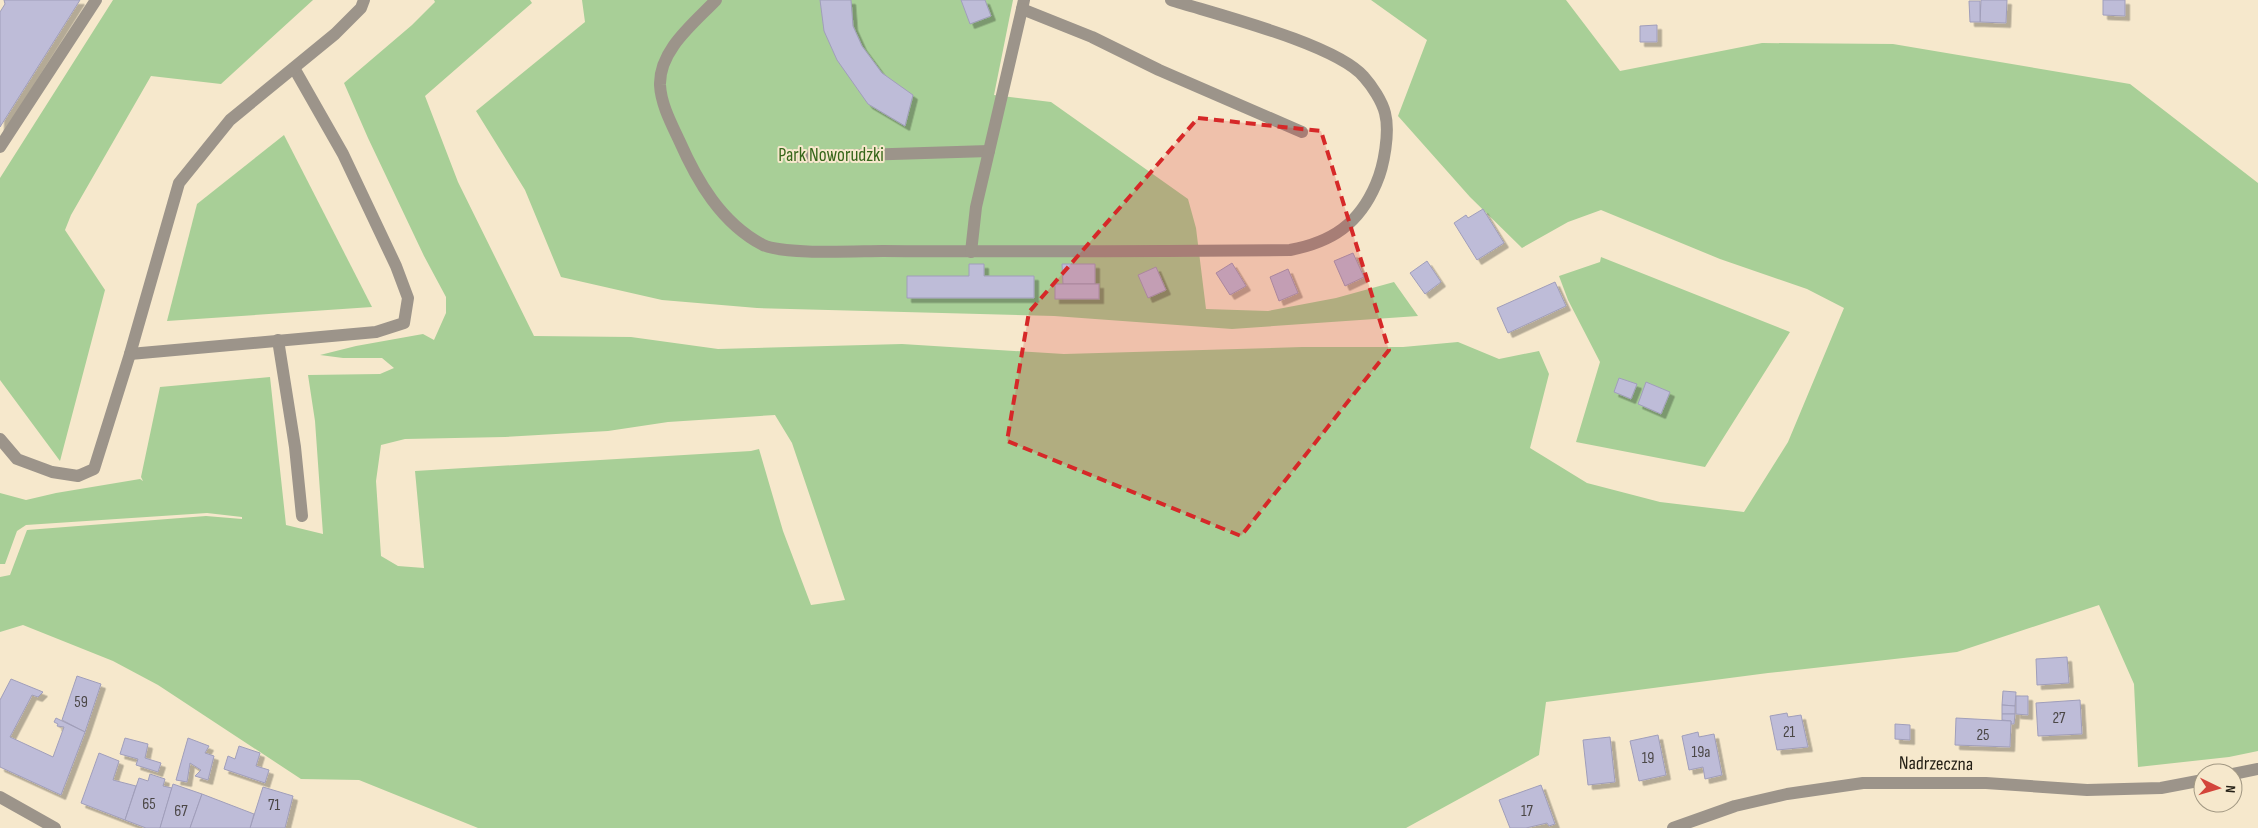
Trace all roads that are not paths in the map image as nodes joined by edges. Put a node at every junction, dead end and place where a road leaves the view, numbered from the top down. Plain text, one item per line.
1 (96, 0) edge
2 (364, 0) edge
3 (716, 0) edge
4 (1171, 0) edge
5 (1023, 4) edge
6 (294, 68) junction
7 (1302, 132) dead end
8 (0, 147) edge
9 (990, 151) junction
10 (796, 157) dead end
11 (971, 252) junction
12 (278, 340) junction
13 (130, 354) junction
14 (0, 439) edge
15 (302, 516) dead end
16 (2258, 769) edge
17 (2243, 772) edge
18 (2193, 782) edge
19 (0, 797) edge
20 (55, 828) edge
21 (1673, 828) edge

1 - 8 street
2 - 6 street
3 - 11 street
4 - 11 street
5 - 7 street
5 - 9 street
6 - 12 street
6 - 13 street
9 - 10 street
9 - 11 street
12 - 13 street
12 - 15 street
13 - 14 street
16 - 17 street
18 - 21 street, Nadrzeczna
19 - 20 street

